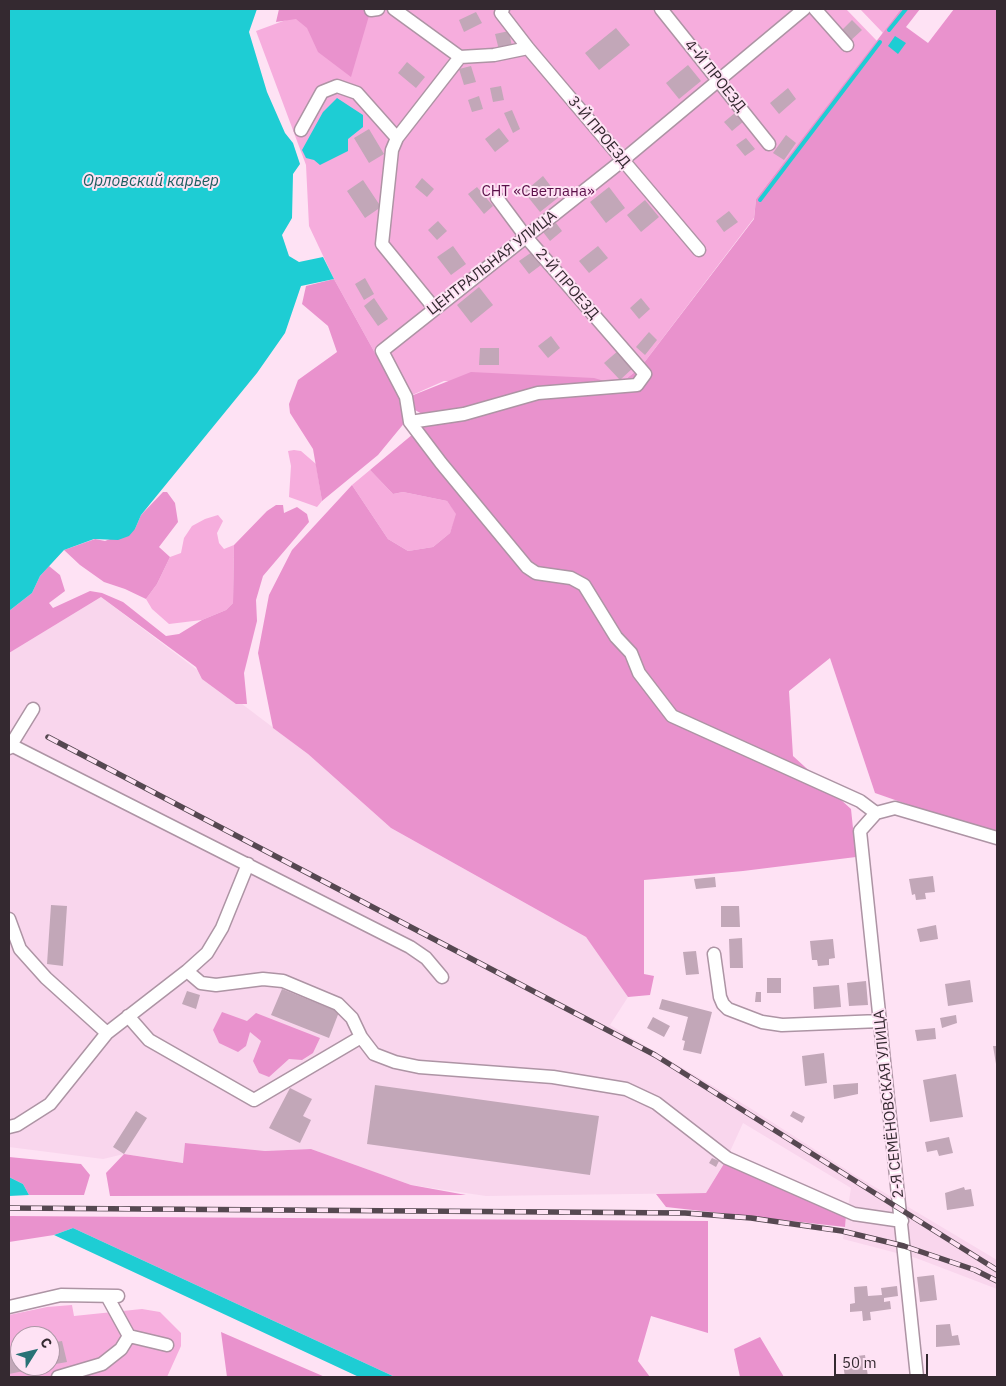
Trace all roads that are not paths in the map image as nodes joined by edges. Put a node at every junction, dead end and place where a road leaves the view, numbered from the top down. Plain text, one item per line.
1 (394, 9) edge
2 (660, 9) edge
3 (804, 9) edge
4 (815, 9) edge
5 (502, 11) edge
6 (847, 45) dead end
7 (528, 48) junction
8 (460, 57) junction
9 (719, 82) junction
10 (301, 130) dead end
11 (397, 138) junction
12 (769, 144) dead end
13 (623, 160) junction
14 (497, 198) dead end
15 (526, 237) junction
16 (698, 250) dead end
17 (435, 309) junction
18 (410, 422) junction
19 (33, 709) dead end
20 (10, 747) edge
21 (876, 813) junction
22 (997, 838) edge
23 (248, 864) junction
24 (9, 919) edge
25 (714, 954) dead end
26 (188, 971) junction
27 (442, 977) dead end
28 (128, 1016) junction
29 (880, 1021) junction
30 (782, 1025) junction
31 (767, 1031) dead end
32 (107, 1033) junction
33 (360, 1037) junction
34 (9, 1127) edge
35 (902, 1222) junction
36 (9, 1307) edge
37 (129, 1336) junction
38 (167, 1345) dead end
39 (58, 1377) edge
40 (917, 1377) edge

1 - 8 street
2 - 9 street, 4-Й ПРОЕЗД
3 - 9 street, ЦЕНТРАЛЬНАЯ УЛИЦА
4 - 6 street
5 - 7 street, 3-Й ПРОЕЗД
7 - 8 street
7 - 13 street, 3-Й ПРОЕЗД
8 - 11 street
9 - 12 street, 4-Й ПРОЕЗД
9 - 13 street, ЦЕНТРАЛЬНАЯ УЛИЦА
10 - 11 street
11 - 17 street
13 - 15 street, ЦЕНТРАЛЬНАЯ УЛИЦА
13 - 16 street, 3-Й ПРОЕЗД
14 - 15 street, 2-Й ПРОЕЗД
15 - 17 street, ЦЕНТРАЛЬНАЯ УЛИЦА
15 - 18 street, 2-Й ПРОЕЗД
17 - 18 street, ЦЕНТРАЛЬНАЯ УЛИЦА
18 - 21 street
19 - 20 street
20 - 23 street
21 - 22 street
21 - 29 street, 2-Я СЕМЁНОВСКАЯ УЛИЦА
23 - 26 street
23 - 27 street
24 - 32 street
25 - 30 street
26 - 28 street
26 - 33 street
28 - 32 street
28 - 33 street
29 - 30 street
29 - 35 street, 2-Я СЕМЁНОВСКАЯ УЛИЦА
30 - 31 street
32 - 34 street
33 - 35 street
35 - 40 street, 2-Я СЕМЁНОВСКАЯ УЛИЦА
36 - 37 street
37 - 38 street
37 - 39 street

